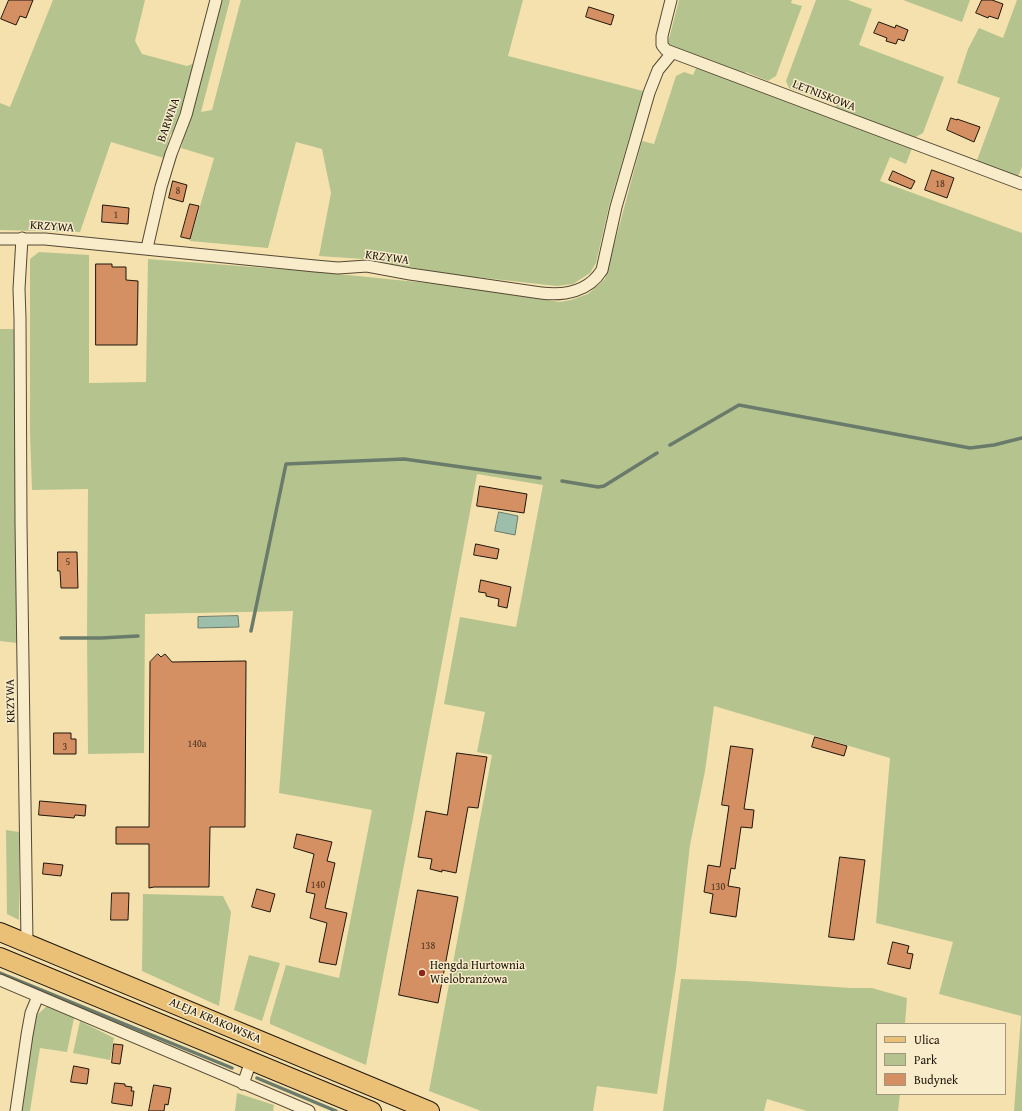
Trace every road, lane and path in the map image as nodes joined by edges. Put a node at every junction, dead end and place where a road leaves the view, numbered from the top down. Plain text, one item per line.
1 (216, 0) edge
2 (671, 0) edge
3 (672, 53) junction
4 (1022, 184) edge
5 (22, 238) junction
6 (0, 239) edge
7 (147, 248) junction
8 (0, 932) edge
9 (27, 943) junction
10 (0, 957) edge
11 (0, 980) edge
12 (38, 996) junction
13 (251, 1061) junction
14 (243, 1084) junction
15 (16, 1111) edge
16 (309, 1111) edge
17 (372, 1111) edge
18 (430, 1111) edge

1 - 7 street, BARWNA
2 - 3 street
3 - 4 street, LETNISKOWA
3 - 7 street, KRZYWA
5 - 6 street
5 - 7 street, KRZYWA
5 - 9 street, KRZYWA
8 - 9 main road, ALEJA KRAKOWSKA
9 - 18 main road, ALEJA KRAKOWSKA
10 - 13 main road, ALEJA KRAKOWSKA
11 - 12 street
12 - 14 street
12 - 15 street
13 - 14 street
13 - 17 main road, ALEJA KRAKOWSKA
14 - 16 street

